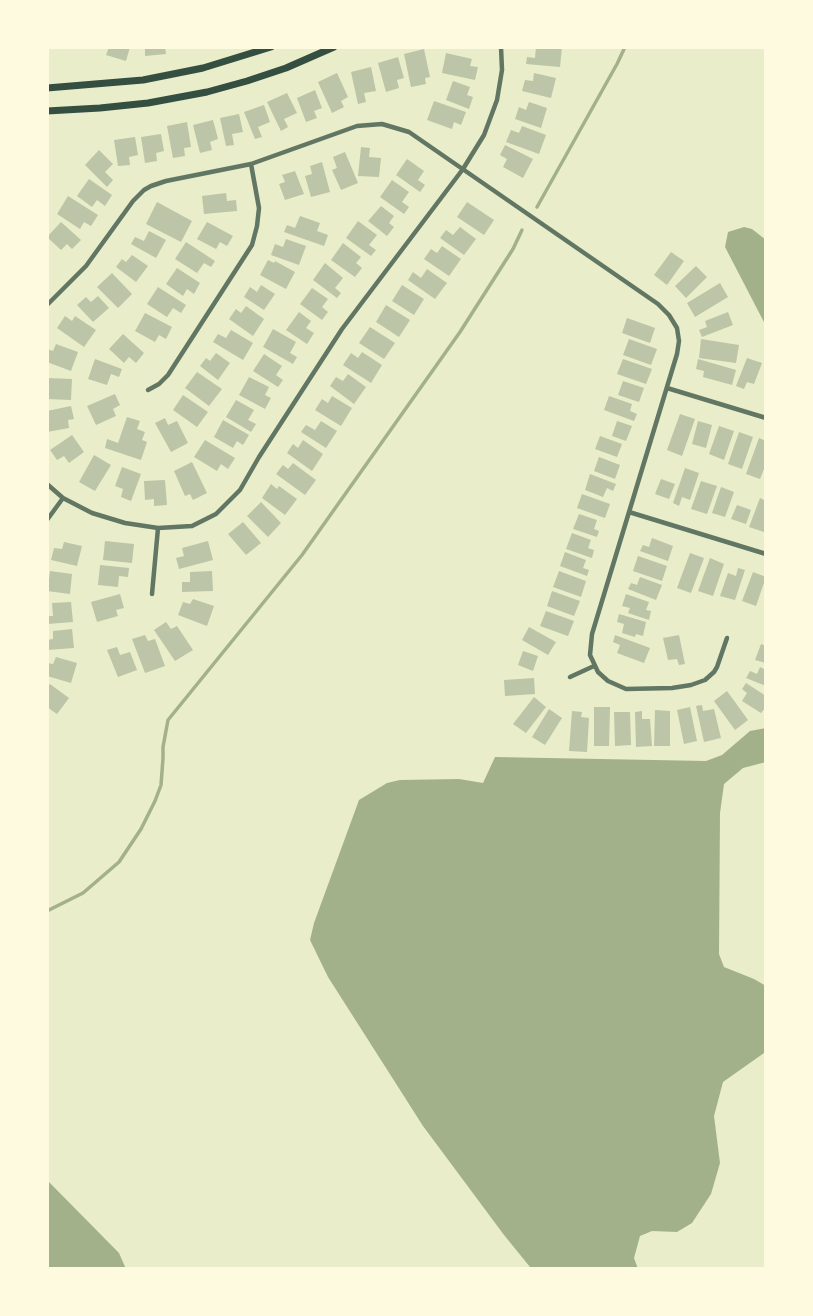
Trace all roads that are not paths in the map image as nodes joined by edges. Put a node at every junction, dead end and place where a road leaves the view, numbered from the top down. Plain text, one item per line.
1 (271, 47) edge
2 (334, 47) edge
3 (501, 47) edge
4 (47, 88) edge
5 (47, 111) edge
6 (251, 164) junction
7 (463, 169) junction
8 (47, 304) edge
9 (667, 388) junction
10 (148, 390) dead end
11 (766, 418) edge
12 (47, 484) edge
13 (63, 498) junction
14 (629, 512) junction
15 (47, 520) edge
16 (158, 528) junction
17 (766, 554) edge
18 (152, 594) dead end
19 (727, 638) dead end
20 (594, 666) junction
21 (570, 677) dead end

1 - 4 main road
2 - 5 main road
3 - 7 street
6 - 7 street
6 - 8 street
6 - 10 street
7 - 9 street
7 - 16 street
9 - 11 street
9 - 14 street
12 - 13 street
13 - 15 street
13 - 16 street
14 - 17 street
14 - 20 street
16 - 18 street
19 - 20 street
20 - 21 street

